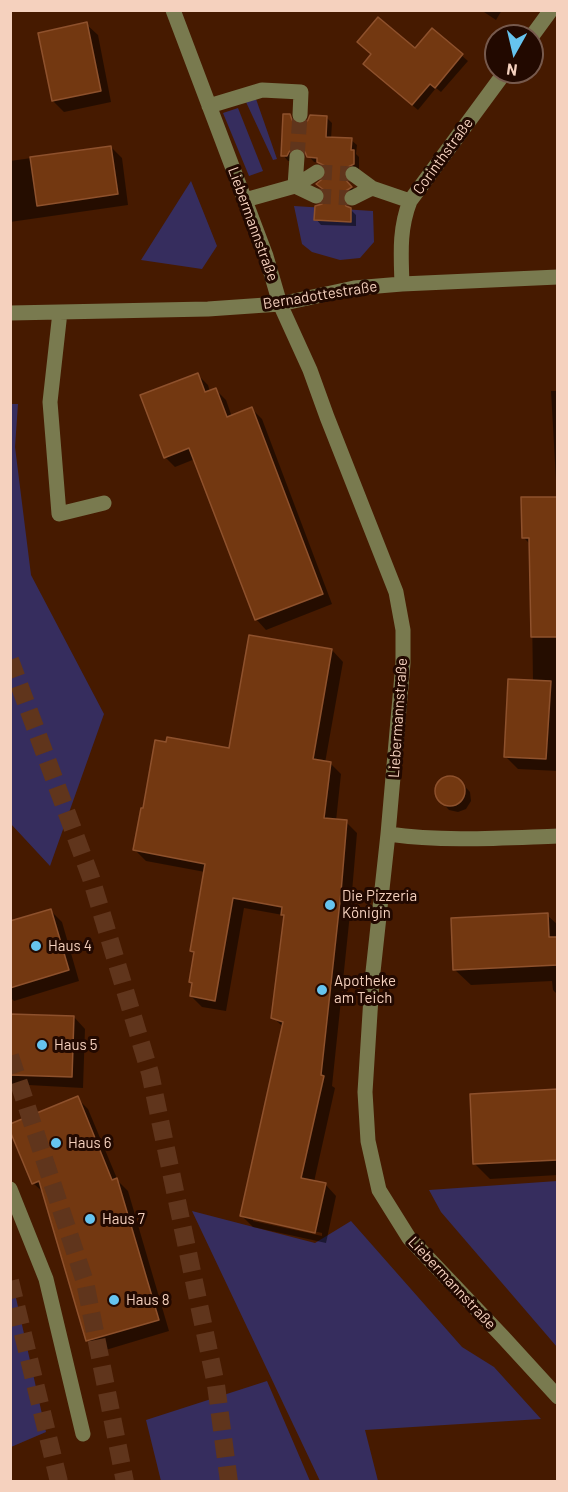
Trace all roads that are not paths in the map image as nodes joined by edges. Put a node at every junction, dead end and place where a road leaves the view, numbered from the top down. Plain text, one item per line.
1 (173, 10) edge
2 (551, 10) edge
3 (541, 24) edge
4 (497, 84) edge
5 (209, 106) junction
6 (300, 115) tunnel mouth
7 (297, 157) tunnel mouth
8 (317, 172) tunnel mouth
9 (353, 174) tunnel mouth
10 (295, 186) junction
11 (372, 188) junction
12 (316, 196) tunnel mouth
13 (352, 198) tunnel mouth
14 (245, 200) junction
15 (410, 201) junction
16 (558, 277) edge
17 (402, 284) junction
18 (280, 304) junction
19 (60, 312) junction
20 (10, 313) edge
21 (104, 504) dead end
22 (388, 834) junction
23 (558, 836) edge
24 (10, 1189) edge
25 (558, 1397) edge
26 (83, 1434) dead end

1 - 5 street, Liebermannstraße
2 - 3 street
4 - 15 street, Corinthstraße
5 - 6 street
5 - 14 street, Liebermannstraße
7 - 10 street
8 - 10 street
9 - 11 street
10 - 12 street
10 - 14 street
11 - 13 street
11 - 15 street
14 - 18 street, Liebermannstraße
15 - 17 street, Corinthstraße
16 - 17 street, Bernadottestraße
17 - 18 street, Bernadottestraße
18 - 19 street, Bernadottestraße
18 - 22 street, Liebermannstraße
19 - 20 street, Bernadottestraße
19 - 21 street
22 - 23 street
22 - 25 street, Liebermannstraße
24 - 26 street

